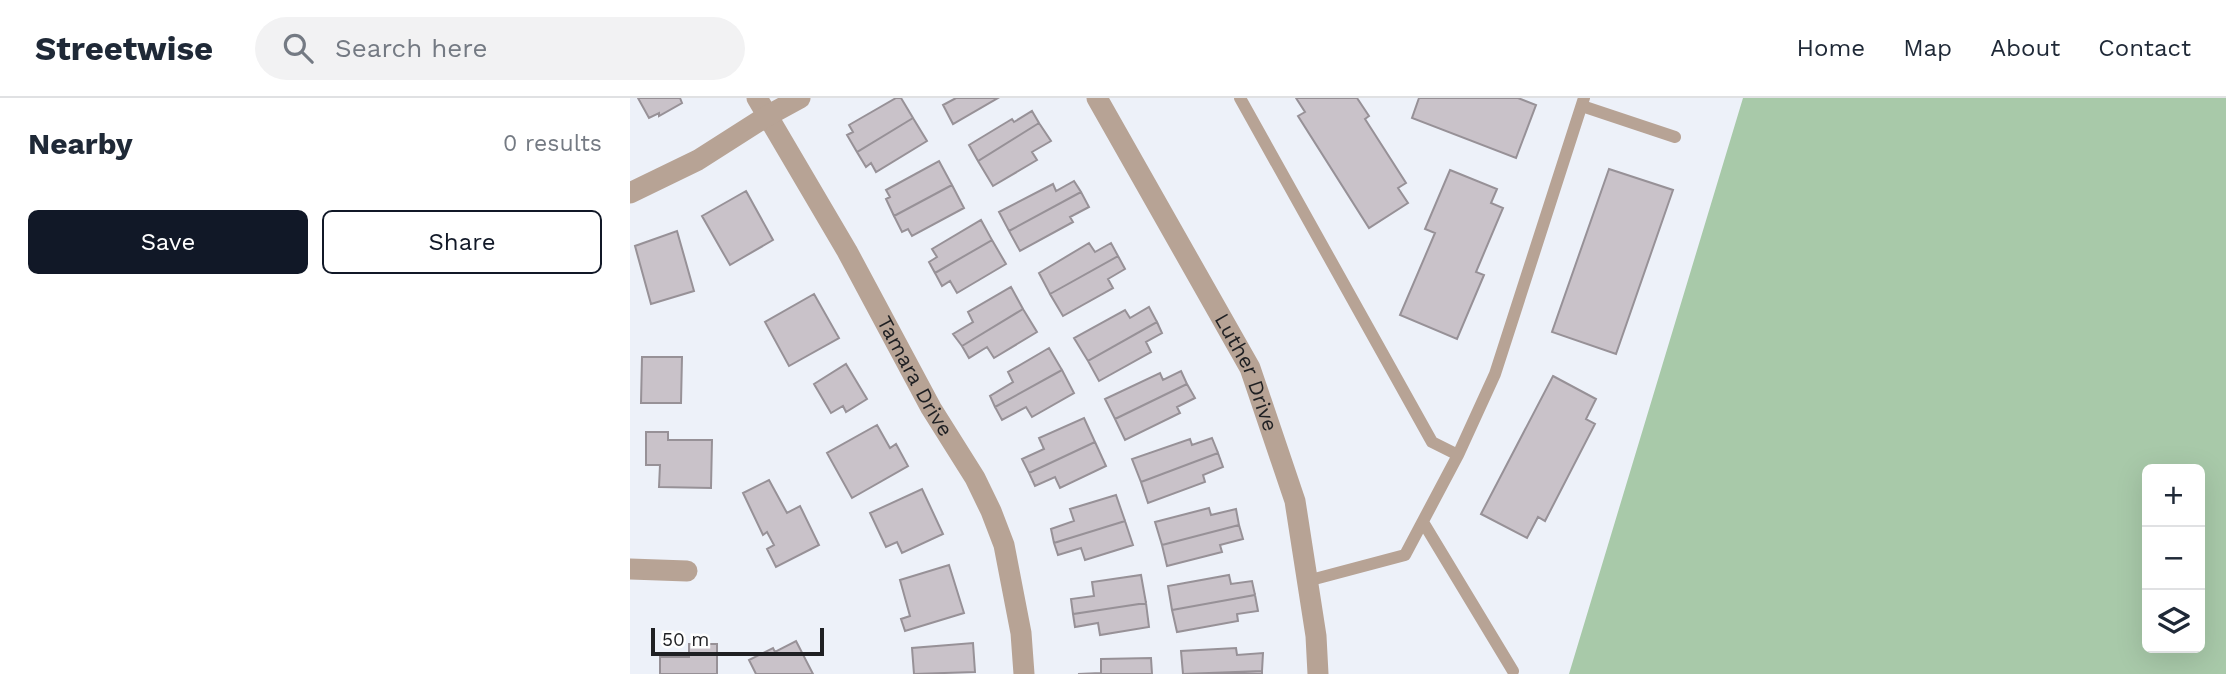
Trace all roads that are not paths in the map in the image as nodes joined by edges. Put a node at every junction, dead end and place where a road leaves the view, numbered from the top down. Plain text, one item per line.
1 (800, 98) edge
2 (1097, 98) edge
3 (1240, 98) edge
4 (1583, 102) edge
5 (762, 107) edge
6 (1675, 137) dead end
7 (630, 193) edge
8 (1458, 455) junction
9 (1423, 522) junction
10 (630, 569) edge
11 (687, 572) dead end
12 (1307, 581) junction
13 (1513, 671) dead end
14 (1024, 674) edge
15 (1318, 674) edge

1 - 5 street
2 - 12 street, Luther Drive
3 - 8 lane
4 - 6 lane
4 - 8 lane
5 - 7 street
5 - 14 street, Tamara Drive
8 - 9 lane
9 - 12 lane
9 - 13 lane
10 - 11 street
12 - 15 street, Luther Drive

